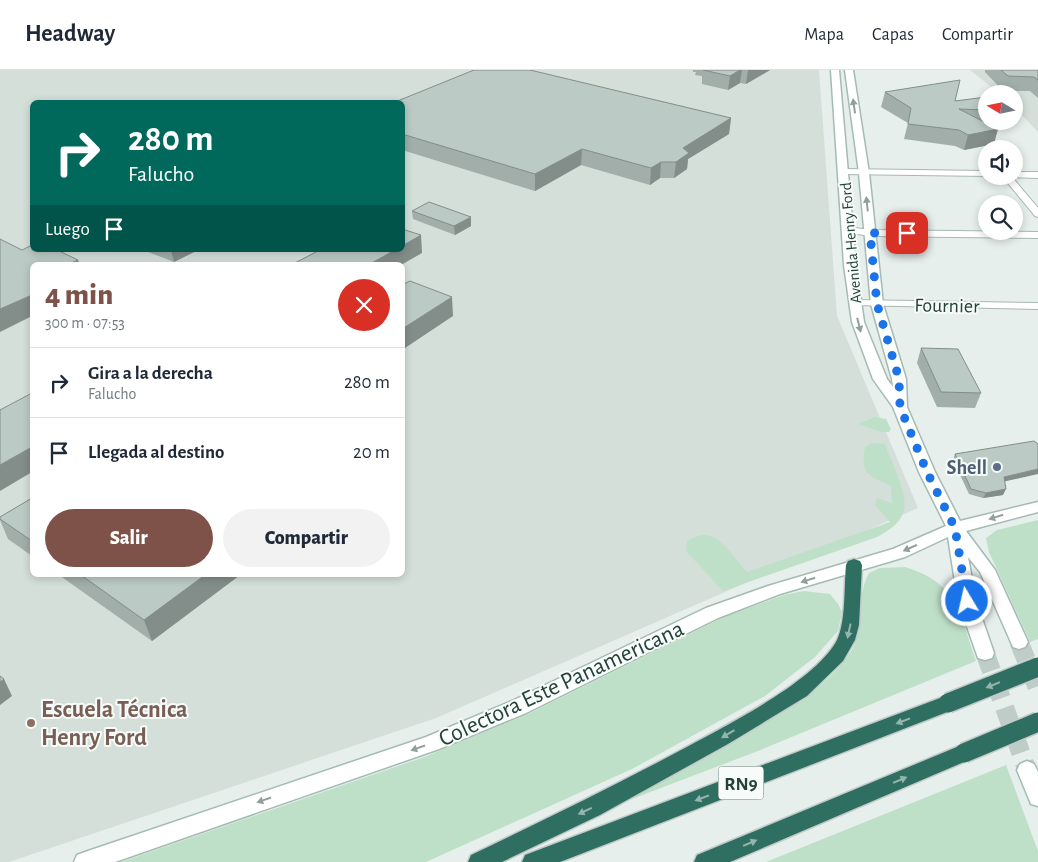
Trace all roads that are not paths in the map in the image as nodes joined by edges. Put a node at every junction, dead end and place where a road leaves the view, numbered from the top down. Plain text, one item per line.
1 (835, 70) edge
2 (849, 70) edge
3 (844, 172) junction
4 (864, 172) junction
5 (978, 174) edge
6 (1023, 174) edge
7 (1038, 175) edge
8 (1014, 185) edge
9 (1038, 214) edge
10 (848, 230) junction
11 (870, 233) junction
12 (1038, 236) edge
13 (855, 303) junction
14 (877, 304) junction
15 (1038, 306) edge
16 (900, 407) junction
17 (1038, 507) edge
18 (955, 528) junction
19 (854, 565) junction
20 (1020, 642) tunnel mouth
21 (985, 653) tunnel mouth
22 (1038, 667) edge
23 (1038, 722) edge
24 (1027, 770) tunnel mouth
25 (1038, 797) edge
26 (85, 862) edge
27 (479, 862) edge
28 (533, 862) edge
29 (705, 862) edge

1 - 3 main road, Avenida Henry Ford
4 -> 2 main road, Avenida Henry Ford
3 - 4 street
3 - 10 main road, Avenida Henry Ford
4 - 5 street
11 -> 4 main road, Avenida Henry Ford
6 - 7 street
8 - 9 street
10 - 11 street
10 - 13 main road, Avenida Henry Ford
11 - 12 street
11 - 14 main road, Avenida Henry Ford
13 - 14 street, Fournier
13 -> 16 main road, Avenida Henry Ford
14 - 15 street, Fournier
14 - 16 main road, Avenida Henry Ford
16 - 18 main road, Avenida Henry Ford
17 -> 18 main road, Colectora Este Panamericana
18 -> 19 main road, Colectora Este Panamericana
18 - 20 main road
18 - 21 main road, Avenida Henry Ford
19 -> 26 main road, Colectora Este Panamericana
19 -> 27 highway
22 -> 28 highway, RN9, bridge
29 -> 23 highway, bridge
24 - 25 main road

